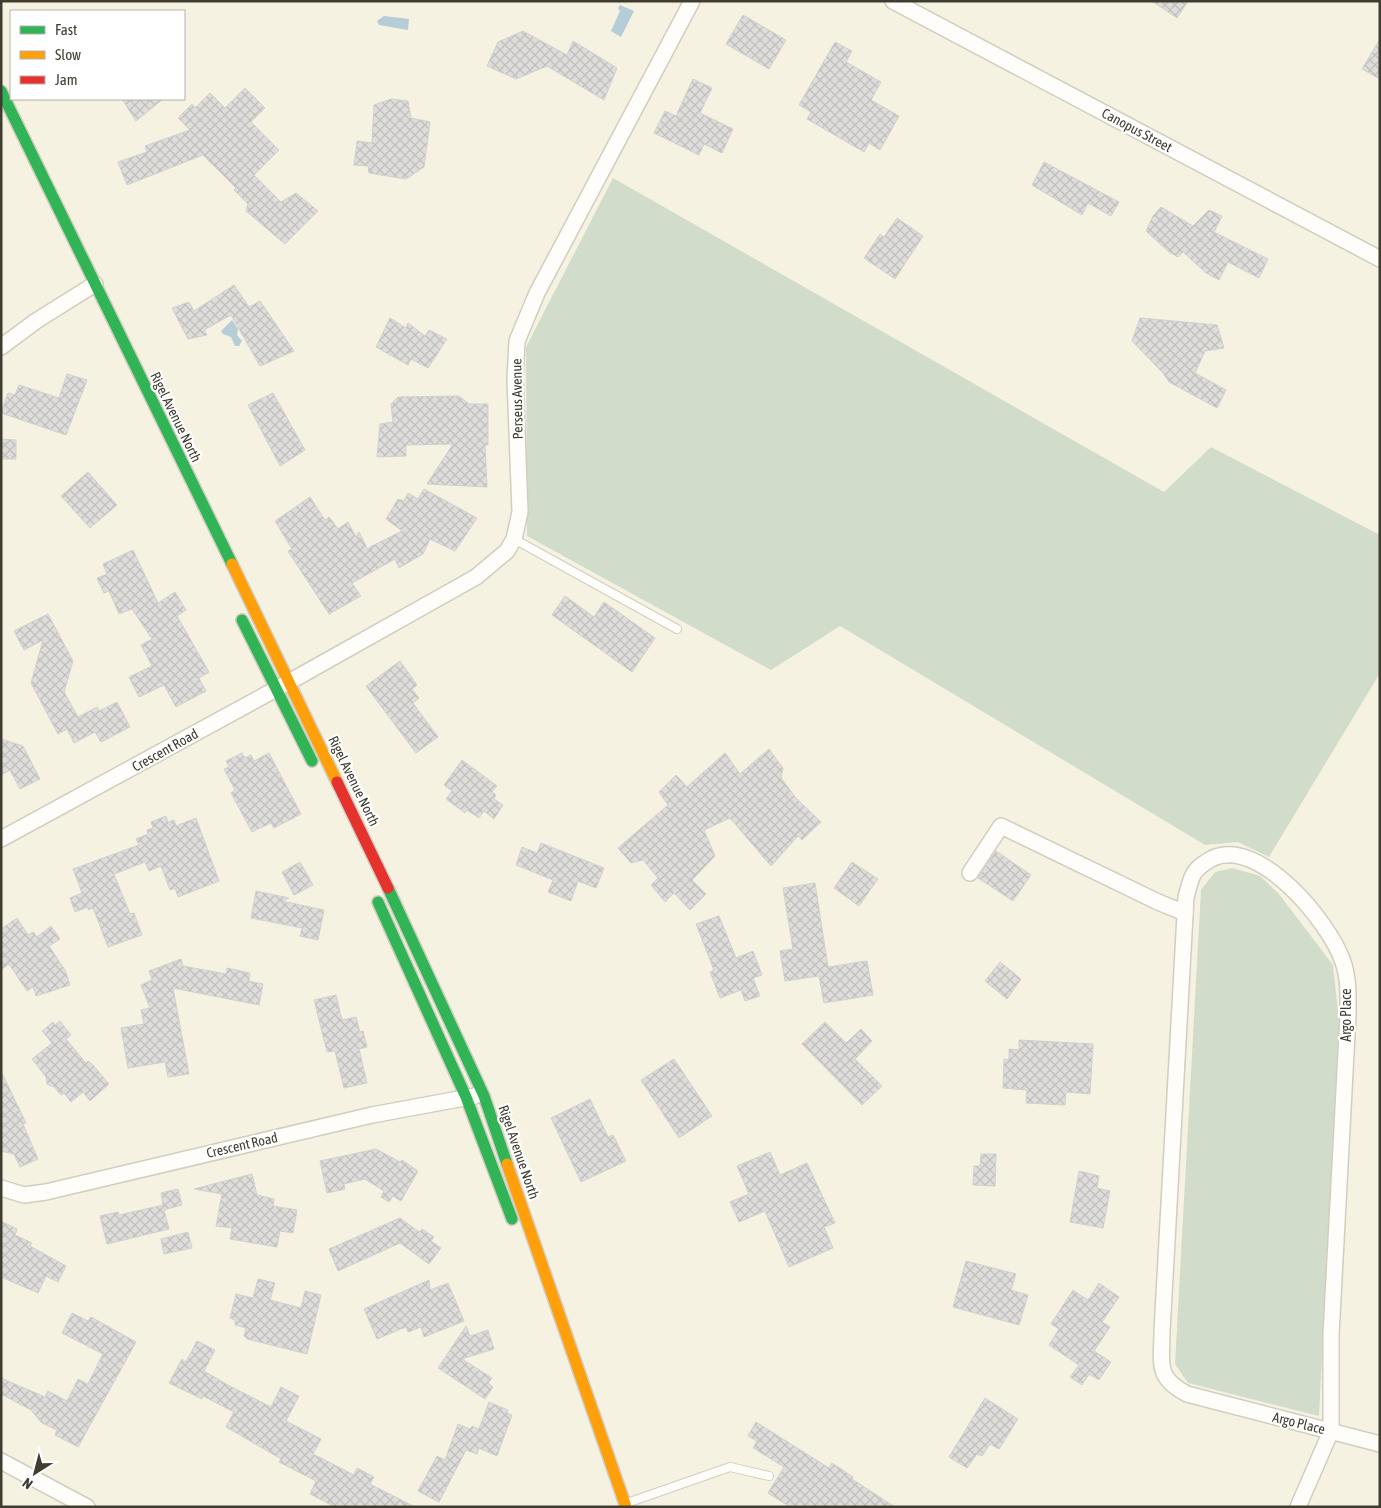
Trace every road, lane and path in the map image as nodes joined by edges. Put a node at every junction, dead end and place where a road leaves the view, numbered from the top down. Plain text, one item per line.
1 (692, 1) edge
2 (893, 1) edge
3 (1, 91) edge
4 (1380, 259) edge
5 (86, 288) junction
6 (1, 347) edge
7 (514, 539) junction
8 (238, 611) dead end
9 (677, 629) dead end
10 (282, 686) junction
11 (316, 770) dead end
12 (1, 839) edge
13 (970, 873) dead end
14 (375, 894) dead end
15 (1185, 913) junction
16 (484, 1096) junction
17 (466, 1097) junction
18 (1, 1188) edge
19 (517, 1235) dead end
20 (538, 1290) dead end
21 (1331, 1431) junction
22 (1380, 1444) edge
23 (1, 1461) edge
24 (768, 1476) dead end
25 (622, 1506) edge
26 (87, 1507) edge
27 (1298, 1507) edge

1 - 7 street, Perseus Avenue
2 - 4 street, Canopus Street
3 - 5 main road, Rigel Avenue North
5 - 6 street
5 - 10 main road, Rigel Avenue North
7 - 9 lane
7 - 10 street, Perseus Avenue
8 - 10 main road, Rigel Avenue North
10 - 11 main road, Rigel Avenue North
10 - 12 street, Crescent Road
10 - 16 main road, Rigel Avenue North
13 - 15 street
14 - 17 main road
15 - 21 street, Argo Place
15 - 21 street, Argo Place
16 - 17 street, Crescent Road
16 - 25 main road, Rigel Avenue North
17 - 18 street, Crescent Road
17 - 19 main road
20 - 25 main road
21 - 22 street
21 - 27 street
23 - 26 street
24 - 25 lane

